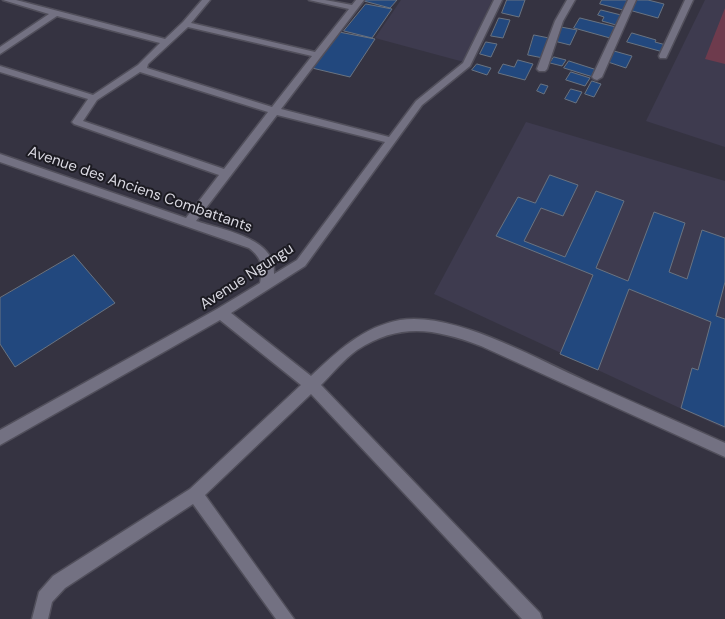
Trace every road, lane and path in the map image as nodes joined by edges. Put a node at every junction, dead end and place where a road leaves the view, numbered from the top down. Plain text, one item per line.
1 (7, 0) edge
2 (206, 0) edge
3 (313, 0) edge
4 (498, 0) edge
5 (571, 0) edge
6 (632, 0) edge
7 (689, 0) edge
8 (357, 4) edge
9 (55, 13) junction
10 (186, 24) junction
11 (165, 42) junction
12 (0, 51) edge
13 (318, 55) junction
14 (663, 56) dead end
15 (142, 67) junction
16 (0, 69) edge
17 (542, 69) dead end
18 (597, 77) dead end
19 (94, 98) junction
20 (275, 112) junction
21 (392, 141) junction
22 (0, 158) edge
23 (227, 174) junction
24 (190, 222) junction
25 (265, 286) junction
26 (221, 313) junction
27 (312, 385) junction
28 (0, 438) edge
29 (725, 450) edge
30 (195, 494) junction
31 (40, 619) edge
32 (286, 619) edge
33 (534, 619) edge

1 - 9 street
2 - 10 street
3 - 8 street
4 - 21 street, Avenue Ngungu
5 - 17 street
6 - 18 street
7 - 14 street
8 - 13 street
9 - 11 street
9 - 12 street
10 - 11 street
10 - 13 street
11 - 15 street
13 - 20 street
15 - 19 street
15 - 20 street
16 - 19 street
19 - 23 street
20 - 21 street
20 - 23 street
21 - 25 street, Avenue Ngungu
22 - 24 street, Avenue des Anciens Combattants
23 - 24 street
24 - 25 street, Avenue des Anciens Combattants
25 - 26 street, Avenue Ngungu
26 - 27 street
26 - 28 street, Avenue Ngungu
27 - 29 street
27 - 30 street
27 - 33 street
30 - 31 street
30 - 32 street

